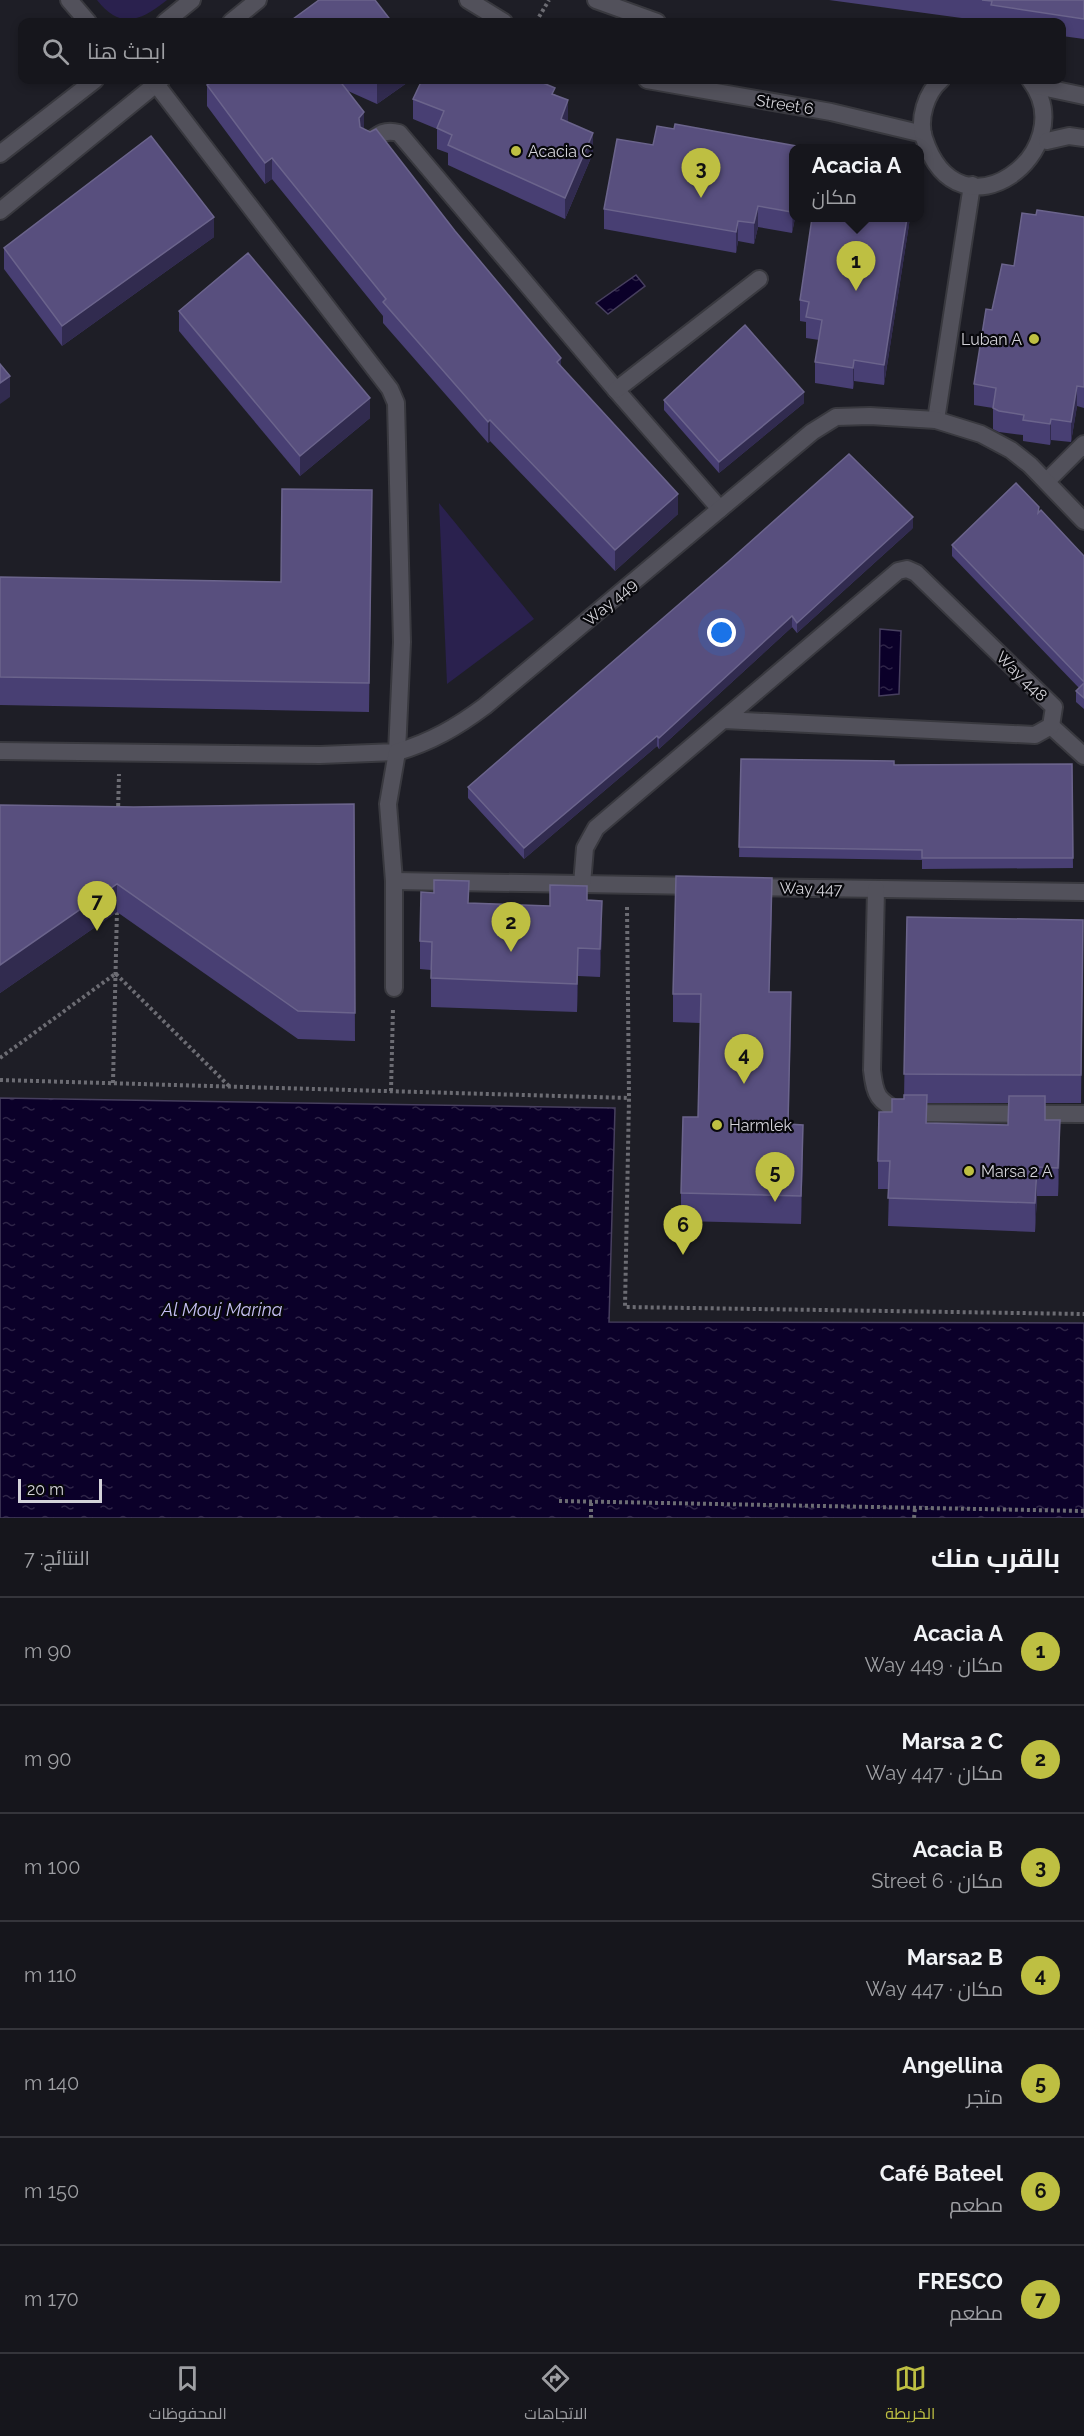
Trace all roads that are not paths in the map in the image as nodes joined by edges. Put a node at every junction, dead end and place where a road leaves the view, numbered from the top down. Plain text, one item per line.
1 (69, 0) edge
2 (192, 0) edge
3 (258, 0) edge
4 (468, 0) edge
5 (596, 0) edge
6 (85, 18) edge
7 (170, 18) edge
8 (236, 18) edge
9 (497, 18) edge
10 (646, 18) edge
11 (90, 84) edge
12 (157, 84) edge
13 (161, 84) edge
14 (669, 84) edge
15 (934, 84) edge
16 (1035, 84) edge
17 (1038, 84) edge
18 (1084, 96) edge
19 (923, 134) junction
20 (1084, 138) edge
21 (1047, 141) junction
22 (369, 142) edge
23 (0, 154) edge
24 (972, 185) junction
25 (0, 211) edge
26 (759, 279) dead end
27 (616, 390) junction
28 (936, 420) junction
29 (1084, 444) edge
30 (1047, 481) junction
31 (720, 509) junction
32 (1084, 521) edge
33 (724, 720) junction
34 (1051, 726) junction
35 (0, 751) edge
36 (397, 752) junction
37 (1084, 756) edge
38 (394, 881) junction
39 (582, 884) junction
40 (710, 886) edge
41 (734, 886) edge
42 (876, 889) junction
43 (1084, 892) edge
44 (394, 988) road end
45 (1084, 1114) edge

1 - 6 street
2 - 7 street
3 - 8 street
4 - 9 street
5 - 10 street
11 - 23 street
12 - 25 street
13 - 36 street
14 - 19 street, Street 6
15 - 19 street
16 - 21 street
17 - 18 street
19 - 24 street
20 - 21 street
21 - 24 street
22 - 27 street
24 - 28 street
26 - 27 street
27 - 31 street
28 - 30 street, Way 449
28 - 31 street, Way 449
29 - 30 street
30 - 32 street, Way 449
31 - 36 street, Way 449
33 - 34 street, Way 448
33 - 34 street, Way 448
33 - 39 street, Way 448
34 - 37 street
35 - 36 street, Way 449
36 - 38 street
38 - 39 street
38 - 44 street
39 - 40 street
41 - 42 street, Way 447
42 - 43 street, Way 447
42 - 45 street

